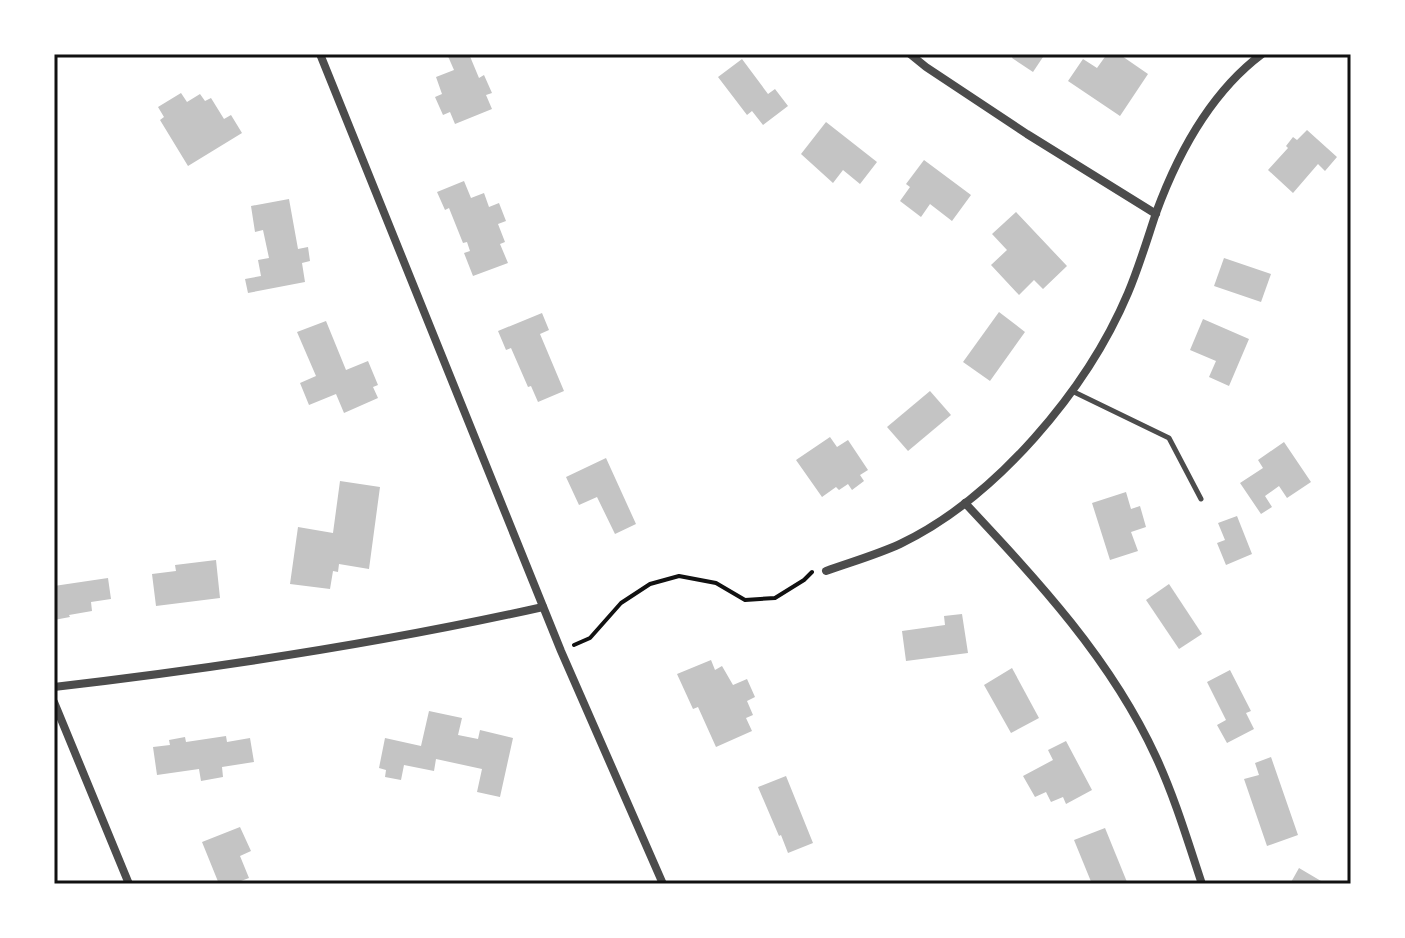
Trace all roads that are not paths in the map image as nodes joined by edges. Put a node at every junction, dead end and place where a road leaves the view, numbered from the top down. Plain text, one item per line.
1 (320, 54) edge
2 (910, 54) edge
3 (1262, 54) edge
4 (1156, 214) junction
5 (1072, 391) junction
6 (1201, 499) dead end
7 (965, 503) junction
8 (826, 571) road end
9 (543, 607) junction
10 (54, 687) edge
11 (54, 702) edge
12 (129, 884) edge
13 (663, 884) edge
14 (1202, 884) edge

1 - 9 street
2 - 4 street
3 - 4 street
4 - 5 street
5 - 6 lane
5 - 7 street
7 - 8 street
7 - 14 street
9 - 10 street
9 - 13 street
11 - 12 street

